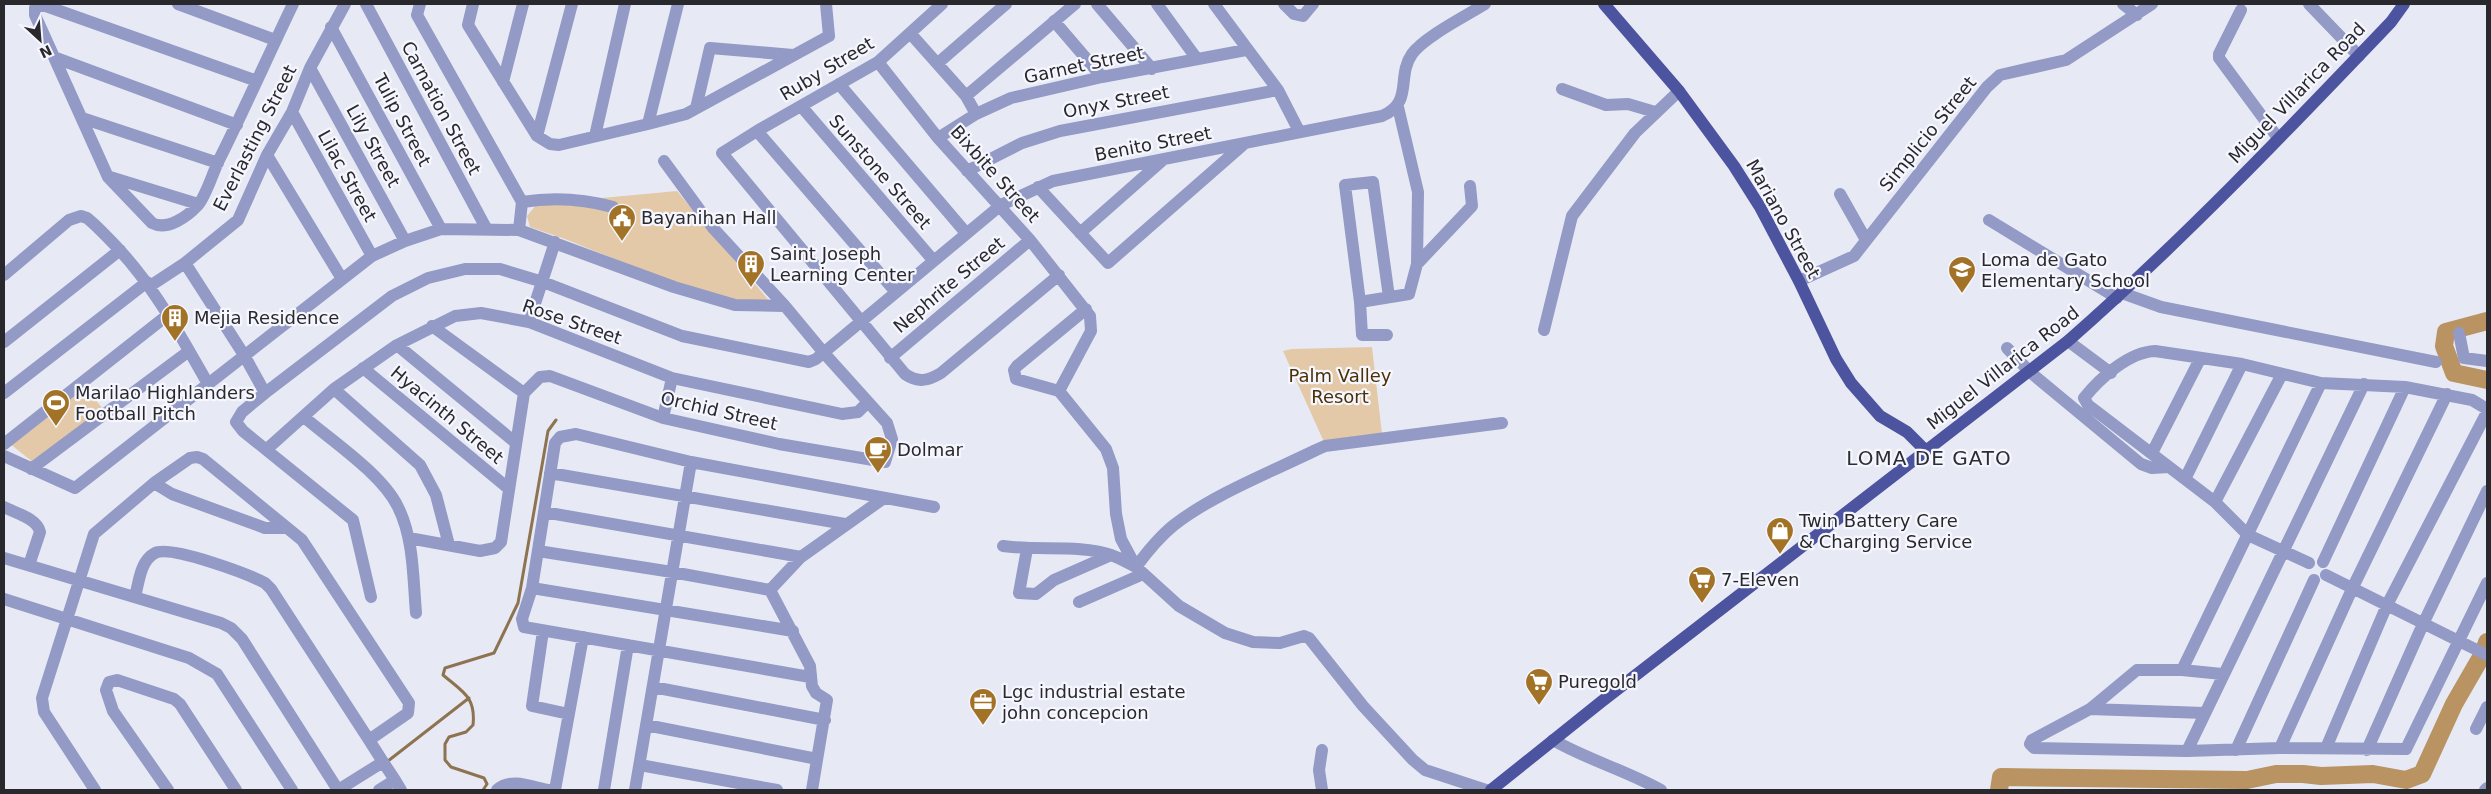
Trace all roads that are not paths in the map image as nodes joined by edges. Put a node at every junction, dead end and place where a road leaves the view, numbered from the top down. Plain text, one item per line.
1 (178, 4) edge
2 (293, 4) edge
3 (345, 4) edge
4 (366, 4) edge
5 (420, 4) edge
6 (473, 4) edge
7 (523, 4) edge
8 (572, 4) edge
9 (625, 4) edge
10 (678, 4) edge
11 (826, 4) edge
12 (942, 4) edge
13 (1006, 4) edge
14 (1075, 4) edge
15 (1097, 4) edge
16 (1157, 4) edge
17 (1214, 4) edge
18 (1284, 4) edge
19 (1313, 4) edge
20 (1485, 4) edge
21 (1604, 4) edge
22 (2123, 4) edge
23 (2152, 4) edge
24 (2309, 4) edge
25 (2404, 4) edge
26 (2241, 10) dead end
27 (2137, 15) junction
28 (1054, 21) junction
29 (332, 27) junction
30 (910, 33) junction
31 (275, 40) junction
32 (1246, 50) junction
33 (793, 55) junction
34 (2359, 56) junction
35 (56, 58) junction
36 (1197, 59) junction
37 (878, 62) junction
38 (938, 63) junction
39 (310, 68) junction
40 (1152, 69) junction
41 (1102, 77) junction
42 (257, 81) junction
43 (503, 82) junction
44 (839, 84) junction
45 (1562, 89) dead end
46 (1278, 90) junction
47 (1679, 91) junction
48 (966, 96) junction
49 (801, 106) junction
50 (1398, 106) junction
51 (696, 108) junction
52 (292, 112) junction
53 (1655, 112) junction
54 (976, 114) junction
55 (82, 118) junction
56 (237, 124) junction
57 (648, 124) junction
58 (756, 131) junction
59 (1299, 131) junction
60 (537, 136) junction
61 (595, 136) junction
62 (938, 138) junction
63 (2278, 138) junction
64 (1244, 144) junction
65 (267, 155) junction
66 (1164, 159) junction
67 (664, 161) dead end
68 (218, 163) junction
69 (967, 171) junction
70 (108, 176) junction
71 (1470, 186) dead end
72 (1038, 187) junction
73 (1840, 194) dead end
74 (522, 202) junction
75 (198, 204) junction
76 (1001, 205) junction
77 (614, 208) dead end
78 (1989, 220) dead end
79 (486, 228) junction
80 (441, 229) junction
81 (519, 230) junction
82 (966, 232) junction
83 (1080, 234) junction
84 (1030, 240) junction
85 (1866, 240) junction
86 (405, 241) junction
87 (555, 242) junction
88 (120, 250) junction
89 (372, 256) junction
90 (933, 260) junction
91 (185, 263) junction
92 (1417, 264) junction
93 (4, 275) edge
94 (1059, 275) junction
95 (342, 278) junction
96 (1799, 281) junction
97 (543, 282) junction
98 (149, 284) junction
99 (895, 291) junction
100 (2120, 296) junction
101 (1389, 297) junction
102 (1360, 302) junction
103 (785, 306) junction
104 (1086, 309) junction
105 (169, 314) junction
106 (529, 322) junction
107 (860, 322) junction
108 (432, 326) junction
109 (1544, 330) dead end
110 (2460, 333) dead end
111 (1387, 336) dead end
112 (2068, 341) junction
113 (4, 342) edge
114 (397, 345) junction
115 (2007, 348) dead end
116 (189, 351) junction
117 (824, 353) junction
118 (244, 355) junction
119 (890, 358) junction
120 (2200, 359) junction
121 (2487, 361) edge
122 (2436, 362) dead end
123 (2242, 364) junction
124 (364, 368) junction
125 (2030, 372) junction
126 (2110, 373) junction
127 (2282, 374) junction
128 (672, 378) junction
129 (2321, 383) junction
130 (208, 384) junction
131 (2364, 384) junction
132 (2405, 386) junction
133 (334, 389) junction
134 (1059, 391) junction
135 (4, 393) edge
136 (265, 393) junction
137 (524, 393) junction
138 (2447, 394) junction
139 (868, 402) junction
140 (2487, 410) edge
141 (304, 417) junction
142 (663, 418) junction
143 (1502, 423) dead end
144 (516, 442) junction
145 (4, 444) edge
146 (268, 449) junction
147 (1926, 451) junction
148 (2152, 453) junction
149 (4, 456) edge
150 (691, 462) junction
151 (2169, 467) junction
152 (31, 469) junction
153 (550, 473) junction
154 (2185, 479) junction
155 (154, 483) junction
156 (509, 489) junction
157 (2487, 491) edge
158 (685, 496) junction
159 (884, 498) junction
160 (2215, 502) junction
161 (4, 507) edge
162 (934, 507) dead end
163 (544, 512) junction
164 (845, 524) junction
165 (287, 528) junction
166 (679, 534) junction
167 (2248, 535) junction
168 (409, 538) junction
169 (449, 545) junction
170 (1003, 546) dead end
171 (1027, 549) junction
172 (538, 552) junction
173 (2284, 552) junction
174 (1111, 555) junction
175 (801, 557) junction
176 (4, 558) edge
177 (2323, 562) junction
178 (2309, 563) junction
179 (28, 566) junction
180 (1139, 570) junction
181 (672, 572) junction
182 (2326, 575) junction
183 (2314, 580) junction
184 (80, 581) junction
185 (2487, 583) edge
186 (2353, 587) junction
187 (532, 588) junction
188 (770, 590) junction
189 (135, 597) junction
190 (371, 597) dead end
191 (4, 599) edge
192 (1079, 602) dead end
193 (2387, 605) junction
194 (666, 610) junction
195 (416, 613) dead end
196 (67, 619) junction
197 (2422, 624) junction
198 (543, 631) junction
199 (792, 631) junction
200 (583, 637) junction
201 (2460, 641) junction
202 (628, 645) junction
203 (659, 650) junction
204 (2487, 655) edge
205 (2182, 670) junction
206 (2222, 674) junction
207 (810, 676) junction
208 (653, 687) junction
209 (2487, 707) edge
210 (2090, 709) junction
211 (2204, 713) junction
212 (569, 714) junction
213 (825, 720) junction
214 (646, 725) junction
215 (2476, 729) dead end
216 (369, 740) junction
217 (1553, 740) junction
218 (2280, 748) junction
219 (2326, 748) junction
220 (1322, 750) dead end
221 (2236, 750) junction
222 (2367, 750) junction
223 (2187, 751) junction
224 (817, 759) junction
225 (383, 762) junction
226 (640, 766) junction
227 (398, 785) edge
228 (95, 790) edge
229 (168, 790) edge
230 (236, 790) edge
231 (292, 790) edge
232 (379, 790) edge
233 (497, 790) edge
234 (548, 790) edge
235 (555, 790) edge
236 (604, 790) edge
237 (635, 790) edge
238 (777, 790) edge
239 (812, 790) edge
240 (1322, 790) edge
241 (1486, 790) edge
242 (1491, 790) edge
243 (1660, 790) edge

1 - 31 street
2 - 31 street
3 - 29 street, Everlasting Street
4 - 79 street, Carnation Street
5 - 74 street
6 - 43 street
7 - 43 street
8 - 60 street
9 - 61 street
10 - 57 street
11 - 33 street
12 - 30 street, Ruby Street
13 - 38 street
14 - 28 street
15 - 40 street
16 - 36 street
17 - 32 street
18 - 19 street
20 - 50 street
21 - 47 main road, Mariano Street
22 - 27 street
23 - 27 street, Simplicio Street
24 - 34 street
25 - 34 main road, Miguel Villarica Road
26 - 63 street
27 - 85 street, Simplicio Street
28 - 41 street
28 - 48 street
29 - 39 street, Everlasting Street
29 - 80 street, Tulip Street
30 - 37 street, Ruby Street
30 - 38 street
31 - 42 street
32 - 36 street, Garnet Street
32 - 46 street
33 - 51 street
33 - 51 street
34 - 63 main road, Miguel Villarica Road
35 - 42 street
35 - 55 street
35 - 56 street
36 - 40 street, Garnet Street
37 - 44 street, Ruby Street
37 - 62 street, Bixbite Street
38 - 48 street
39 - 52 street, Everlasting Street
39 - 86 street, Lily Street
40 - 41 street, Garnet Street
41 - 54 street, Garnet Street
42 - 56 street
43 - 60 street
44 - 49 street, Ruby Street
44 - 82 street
45 - 53 street
46 - 59 street
46 - 69 street, Onyx Street
47 - 53 street
47 - 96 main road, Mariano Street
48 - 54 street
49 - 58 street, Ruby Street
49 - 90 street, Sunstone Street
50 - 59 street, Benito Street
50 - 92 street
51 - 57 street
52 - 65 street, Everlasting Street
52 - 89 street, Lilac Street
53 - 109 street
54 - 62 street, Garnet Street
55 - 68 street
55 - 70 street
56 - 68 street
57 - 61 street
58 - 99 street
58 - 107 street, Ruby Street
59 - 64 street, Benito Street
60 - 61 street
62 - 69 street, Bixbite Street
63 - 100 main road, Miguel Villarica Road
64 - 66 street, Benito Street
64 - 83 street
65 - 91 street, Everlasting Street
65 - 95 street
66 - 72 street, Benito Street
66 - 83 street
67 - 103 street
68 - 75 street
69 - 76 street, Bixbite Street
70 - 75 street
70 - 75 street
71 - 92 street
72 - 76 street, Benito Street
72 - 83 street
73 - 85 street
74 - 77 street
74 - 81 street
76 - 82 street, Benito Street
76 - 84 street, Bixbite Street
78 - 100 street
79 - 80 street
79 - 81 street
80 - 86 street
81 - 87 street
82 - 90 street, Benito Street
84 - 94 street, Bixbite Street
84 - 119 street, Nephrite Street
85 - 96 street, Simplicio Street
86 - 89 street
87 - 97 street
87 - 103 street
88 - 93 street
88 - 98 street
88 - 113 street
89 - 95 street
90 - 99 street, Benito Street
91 - 98 street, Everlasting Street
91 - 118 street
92 - 101 street
94 - 104 street, Bixbite Street
94 - 119 street
95 - 118 street
96 - 147 main road, Mariano Street
97 - 106 street
97 - 117 street
97 - 136 street
98 - 105 street
98 - 135 street, Everlasting Street
99 - 107 street, Benito Street
100 - 112 main road, Miguel Villarica Road
100 - 122 street
101 - 102 street
101 - 102 street
102 - 111 street
103 - 117 street
104 - 134 street
104 - 134 street
105 - 116 street
105 - 145 street
106 - 108 street, Rose Street
106 - 128 street, Rose Street
107 - 117 street, Benito Street
107 - 119 street
108 - 114 street, Rose Street
108 - 137 street
110 - 121 street
112 - 125 main road, Miguel Villarica Road
112 - 126 street
114 - 124 street, Rose Street
114 - 144 street
115 - 125 street
116 - 130 street
116 - 152 street
117 - 139 street
118 - 130 street
118 - 136 street
120 - 123 street
120 - 126 street
120 - 148 street
123 - 127 street
123 - 154 street
124 - 133 street, Rose Street
124 - 156 street, Hyacinth Street
125 - 147 main road, Miguel Villarica Road
125 - 151 street
126 - 148 street
127 - 129 street
127 - 160 street
128 - 139 street, Rose Street
128 - 142 street
129 - 131 street
129 - 167 street
130 - 152 street
131 - 132 street
131 - 173 street
132 - 138 street
132 - 177 street
133 - 141 street, Rose Street
133 - 169 street
134 - 180 street
136 - 146 street
137 - 142 street, Orchid Street
137 - 144 street
138 - 140 street
138 - 186 street
139 - 142 street, Orchid Street
140 - 193 street
141 - 146 street, Rose Street
141 - 168 street
143 - 180 street
144 - 156 street
146 - 190 street
147 - 217 main road, Miguel Villarica Road
148 - 151 street
149 - 152 street
150 - 153 street
150 - 158 street
150 - 159 street
151 - 154 street
153 - 158 street
153 - 163 street
154 - 160 street
155 - 165 street
155 - 165 street
155 - 184 street
156 - 169 street
157 - 197 street
158 - 164 street
158 - 166 street
159 - 162 street
159 - 164 street
160 - 167 street
161 - 179 street
163 - 166 street
163 - 172 street
164 - 175 street
165 - 216 street
166 - 175 street
166 - 181 street
167 - 173 street
167 - 205 street
168 - 169 street
168 - 195 street
170 - 171 street
171 - 174 street
171 - 174 street
172 - 181 street
172 - 187 street
173 - 178 street
173 - 206 street
174 - 180 street
175 - 188 street
176 - 179 street
177 - 178 street
177 - 182 street
178 - 183 street
179 - 184 street
180 - 192 street
180 - 241 street
181 - 188 street
181 - 194 street
182 - 183 street
182 - 186 street
183 - 221 street
184 - 189 street
184 - 196 street
185 - 201 street
186 - 193 street
186 - 218 street
187 - 194 street
187 - 198 street
188 - 199 street
189 - 216 street
189 - 225 street
191 - 196 street
193 - 197 street
193 - 219 street
194 - 199 street
194 - 203 street
196 - 228 street
196 - 231 street
197 - 201 street
197 - 222 street
198 - 200 street
198 - 212 street
199 - 207 street
200 - 202 street
200 - 212 street
201 - 204 street
201 - 222 street
202 - 203 street
202 - 236 street
203 - 207 street
203 - 208 street
205 - 206 street
205 - 210 street
206 - 211 street
207 - 213 street
208 - 213 street
208 - 214 street
209 - 215 street
210 - 211 street
210 - 223 street
211 - 223 street
212 - 235 street
213 - 224 street
214 - 224 street
214 - 226 street
216 - 225 street
217 - 242 main road, Miguel Villarica Road
217 - 243 street
218 - 219 street
218 - 221 street
219 - 222 street
220 - 240 street
221 - 223 street
224 - 239 street
225 - 227 street
226 - 237 street
226 - 238 street
227 - 232 street
229 - 230 street
233 - 234 street

